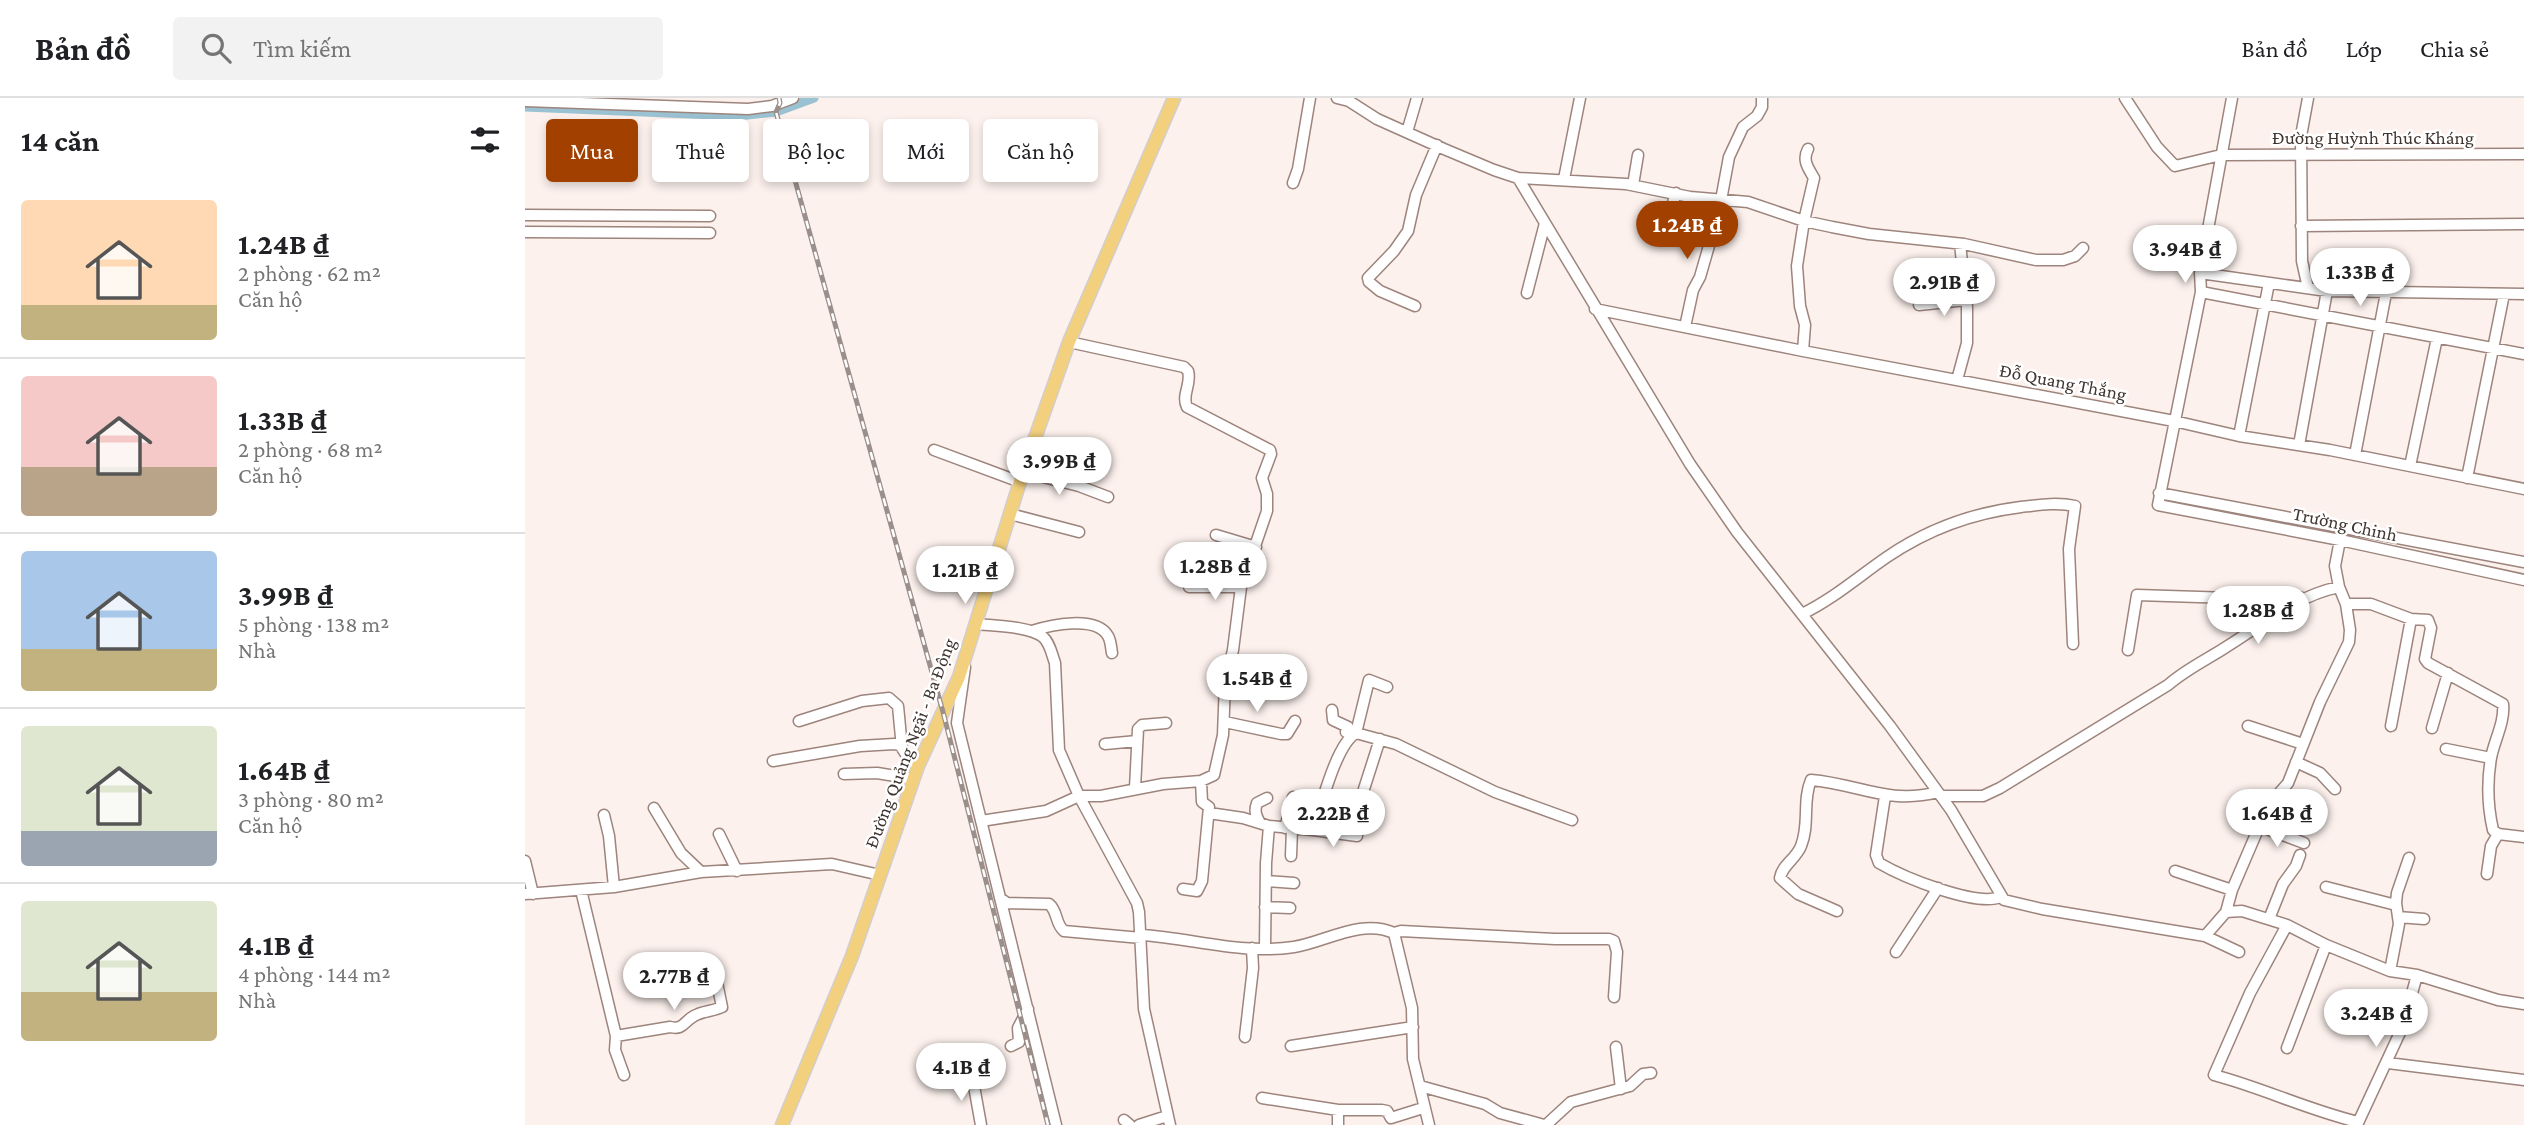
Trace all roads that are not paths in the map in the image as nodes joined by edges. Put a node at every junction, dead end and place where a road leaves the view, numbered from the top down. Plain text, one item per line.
1 (790, 98) edge
2 (1174, 98) edge
3 (1310, 98) edge
4 (1337, 98) edge
5 (1416, 98) edge
6 (1580, 98) edge
7 (1762, 98) edge
8 (2125, 98) edge
9 (2232, 98) edge
10 (2308, 98) edge
11 (525, 101) edge
12 (771, 102) edge
13 (679, 103) edge
14 (1408, 132) junction
15 (1437, 145) junction
16 (1808, 149) dead end
17 (2524, 154) edge
18 (1638, 155) dead end
19 (2221, 155) junction
20 (2302, 156) junction
21 (1518, 178) junction
22 (1564, 179) junction
23 (1293, 183) dead end
24 (1633, 185) junction
25 (1677, 193) junction
26 (1721, 200) junction
27 (525, 215) edge
28 (710, 216) dead end
29 (1804, 221) junction
30 (1545, 223) junction
31 (2524, 224) edge
32 (2301, 226) junction
33 (1665, 229) dead end
34 (525, 232) edge
35 (710, 233) dead end
36 (1961, 244) junction
37 (2083, 248) dead end
38 (2200, 273) junction
39 (2269, 283) junction
40 (2308, 288) junction
41 (2327, 291) junction
42 (2201, 292) junction
43 (1527, 293) dead end
44 (2386, 293) junction
45 (2504, 294) junction
46 (2524, 294) edge
47 (1966, 300) junction
48 (2266, 303) junction
49 (1919, 305) dead end
50 (1415, 306) dead end
51 (1595, 309) junction
52 (2322, 315) junction
53 (2380, 325) junction
54 (1685, 327) junction
55 (2437, 338) junction
56 (1069, 342) junction
57 (2493, 348) junction
58 (1803, 351) junction
59 (2524, 354) edge
60 (1957, 380) junction
61 (2175, 421) junction
62 (2239, 436) junction
63 (2299, 445) junction
64 (934, 450) dead end
65 (2355, 455) junction
66 (2410, 466) junction
67 (1021, 477) junction
68 (2467, 478) junction
69 (2524, 489) edge
70 (2159, 493) junction
71 (1108, 496) dead end
72 (1010, 514) junction
73 (1079, 532) dead end
74 (1216, 535) dead end
75 (2340, 540) junction
76 (1255, 547) junction
77 (2524, 562) edge
78 (2524, 580) edge
79 (1189, 587) dead end
80 (1241, 587) junction
81 (2339, 587) junction
82 (2302, 598) junction
83 (2346, 604) junction
84 (1802, 614) junction
85 (2411, 619) junction
86 (977, 624) junction
87 (1032, 631) junction
88 (2073, 643) dead end
89 (2128, 650) dead end
90 (1112, 653) dead end
91 (965, 654) junction
92 (2448, 673) junction
93 (1387, 687) dead end
94 (1332, 710) dead end
95 (799, 720) dead end
96 (1295, 721) dead end
97 (1225, 722) junction
98 (1166, 723) dead end
99 (2248, 726) dead end
100 (2391, 726) dead end
101 (2432, 728) dead end
102 (1354, 734) junction
103 (1380, 739) junction
104 (1137, 741) junction
105 (1105, 744) dead end
106 (2303, 744) junction
107 (902, 748) junction
108 (2446, 749) dead end
109 (2491, 758) junction
110 (773, 761) dead end
111 (2296, 762) junction
112 (918, 766) junction
113 (844, 774) dead end
114 (914, 779) junction
115 (1201, 781) junction
116 (1135, 788) junction
117 (1364, 789) dead end
118 (2335, 789) dead end
119 (1940, 794) junction
120 (1079, 796) junction
121 (1885, 796) junction
122 (1293, 797) dead end
123 (1267, 798) dead end
124 (654, 808) dead end
125 (1209, 813) junction
126 (604, 815) dead end
127 (1572, 820) dead end
128 (981, 821) junction
129 (1265, 825) junction
130 (2259, 827) junction
131 (1289, 829) junction
132 (1314, 830) junction
133 (719, 834) dead end
134 (2498, 834) junction
135 (1357, 836) dead end
136 (2524, 837) edge
137 (2304, 842) dead end
138 (2300, 855) dead end
139 (1291, 856) dead end
140 (2409, 858) dead end
141 (525, 861) edge
142 (737, 871) junction
143 (2175, 871) dead end
144 (701, 872) junction
145 (2487, 874) dead end
146 (880, 875) junction
147 (1266, 881) junction
148 (1294, 883) dead end
149 (614, 887) junction
150 (2326, 887) dead end
151 (1938, 888) junction
152 (1183, 889) dead end
153 (581, 890) junction
154 (2232, 890) junction
155 (529, 894) edge
156 (2001, 897) junction
157 (1000, 898) junction
158 (2396, 905) junction
159 (1265, 907) junction
160 (1290, 908) dead end
161 (1837, 911) dead end
162 (2225, 912) junction
163 (2398, 917) junction
164 (2269, 919) junction
165 (2424, 919) dead end
166 (2287, 925) junction
167 (1394, 933) junction
168 (2205, 936) junction
169 (1141, 937) junction
170 (2326, 945) junction
171 (1252, 948) junction
172 (1265, 948) junction
173 (1896, 951) dead end
174 (2239, 952) dead end
175 (714, 968) dead end
176 (2390, 971) junction
177 (2417, 975) junction
178 (1614, 997) dead end
179 (2524, 1004) edge
180 (1028, 1009) junction
181 (1413, 1027) junction
182 (616, 1036) junction
183 (1245, 1037) dead end
184 (1011, 1046) dead end
185 (1291, 1046) dead end
186 (1616, 1047) dead end
187 (2287, 1048) dead end
188 (2388, 1063) junction
189 (1651, 1073) dead end
190 (624, 1075) dead end
191 (972, 1075) dead end
192 (2524, 1080) edge
193 (1420, 1086) junction
194 (1621, 1089) junction
195 (1262, 1098) dead end
196 (1423, 1108) junction
197 (1338, 1110) junction
198 (1169, 1121) edge
199 (1391, 1122) edge
200 (2358, 1123) edge
201 (783, 1125) edge
202 (981, 1125) edge
203 (1056, 1125) edge
204 (1139, 1125) edge
205 (1338, 1125) edge
206 (1429, 1125) edge
207 (1545, 1125) edge

1 - 12 street
2 - 56 main road, Đường Quảng Ngãi - Ba Động
3 - 23 street
4 - 14 street
5 - 14 street
6 - 22 street
7 - 26 street
8 - 19 street, Đường Huỳnh Thúc Kháng
9 - 19 street
10 - 20 street
11 - 13 street
12 - 13 street
14 - 15 street
15 - 21 street
15 - 50 street
16 - 29 street
17 - 20 street, Đường Huỳnh Thúc Kháng
18 - 24 street
19 - 20 street, Đường Huỳnh Thúc Kháng
19 - 38 street
20 - 32 street
21 - 22 street
21 - 30 street
22 - 24 street
24 - 25 street
25 - 26 street
25 - 33 street
26 - 29 street
26 - 54 street
27 - 28 street
29 - 36 street
29 - 58 street
30 - 43 street
30 - 51 street
31 - 32 street
32 - 40 street
34 - 35 street
36 - 37 street
36 - 47 street
38 - 39 street
38 - 42 street
39 - 40 street
39 - 48 street
40 - 41 street
41 - 44 street
41 - 52 street
42 - 48 street
42 - 61 street
44 - 45 street
44 - 53 street
45 - 46 street
45 - 57 street
47 - 49 street
47 - 60 street
48 - 52 street
48 - 62 street
51 - 54 street, Đỗ Quang Thắng
51 - 84 street
52 - 53 street
52 - 63 street
53 - 55 street
53 - 65 street
54 - 58 street, Đỗ Quang Thắng
55 - 57 street
55 - 66 street
56 - 67 main road, Đường Quảng Ngãi - Ba Động
56 - 76 street
57 - 59 street
57 - 68 street
58 - 60 street, Đỗ Quang Thắng
60 - 61 street, Đỗ Quang Thắng
61 - 62 street, Đỗ Quang Thắng
61 - 70 street
62 - 63 street, Đỗ Quang Thắng
63 - 65 street, Đỗ Quang Thắng
64 - 67 street
65 - 66 street, Đỗ Quang Thắng
66 - 68 street, Đỗ Quang Thắng
67 - 71 street
67 - 72 main road, Đường Quảng Ngãi - Ba Động
68 - 69 street, Đỗ Quang Thắng
70 - 75 street, Trường Chinh
70 - 77 street, Trường Chinh
72 - 73 street
72 - 86 main road, Đường Quảng Ngãi - Ba Động
74 - 76 street
75 - 78 street, Trường Chinh
75 - 81 street
76 - 80 street
79 - 80 street
80 - 97 street
81 - 82 street
81 - 83 street
82 - 89 street
82 - 119 street
83 - 85 street
83 - 106 street
84 - 88 street
84 - 119 street
85 - 92 street
85 - 100 street
86 - 87 street
86 - 91 main road, Đường Quảng Ngãi - Ba Động
87 - 90 street
87 - 120 street
91 - 112 main road, Đường Quảng Ngãi - Ba Động
91 - 128 street
92 - 101 street
92 - 109 street
93 - 102 street
94 - 102 street
95 - 107 street
96 - 97 street
97 - 115 street
98 - 104 street
99 - 106 street
102 - 103 street
102 - 132 street
103 - 117 street
103 - 127 street
104 - 105 street
104 - 116 street
106 - 111 street
107 - 110 street
107 - 112 street
108 - 109 street
109 - 134 street
111 - 118 street
111 - 130 street
112 - 114 main road, Đường Quảng Ngãi - Ba Động
113 - 114 street
114 - 146 main road, Đường Quảng Ngãi - Ba Động
115 - 116 street
115 - 125 street
116 - 120 street
119 - 121 street
119 - 156 street
120 - 128 street
120 - 169 street
121 - 151 street
121 - 161 street
122 - 131 street
123 - 129 street
124 - 144 street
125 - 129 street
125 - 152 street
126 - 149 street
128 - 157 street
129 - 131 street
129 - 147 street
130 - 137 street
130 - 154 street
131 - 132 street
131 - 139 street
132 - 135 street
133 - 142 street
134 - 136 street
134 - 145 street
138 - 164 street
140 - 158 street
141 - 155 street
142 - 144 street
142 - 146 street
143 - 154 street
144 - 149 street
146 - 201 main road, Đường Quảng Ngãi - Ba Động
147 - 148 street
147 - 159 street
149 - 153 street
150 - 158 street
151 - 156 street
151 - 173 street
153 - 155 street
153 - 182 street
154 - 162 street
156 - 168 street
157 - 169 street
157 - 180 street
158 - 163 street
159 - 160 street
159 - 172 street
162 - 164 street
162 - 168 street
163 - 165 street
163 - 176 street
164 - 166 street
166 - 170 street
166 - 200 street
167 - 172 street
167 - 178 street
167 - 181 street
168 - 174 street
169 - 171 street
169 - 198 street
170 - 176 street
170 - 187 street
171 - 172 street
171 - 183 street
175 - 182 street
176 - 177 street
177 - 179 street
177 - 188 street
180 - 184 street
180 - 203 street
181 - 185 street
181 - 193 street
182 - 190 street
186 - 194 street
188 - 192 street
188 - 200 street
189 - 194 street
191 - 202 street
193 - 196 street
193 - 207 street
194 - 207 street
195 - 197 street
196 - 199 street
196 - 206 street
197 - 199 street
197 - 205 street
198 - 204 street

